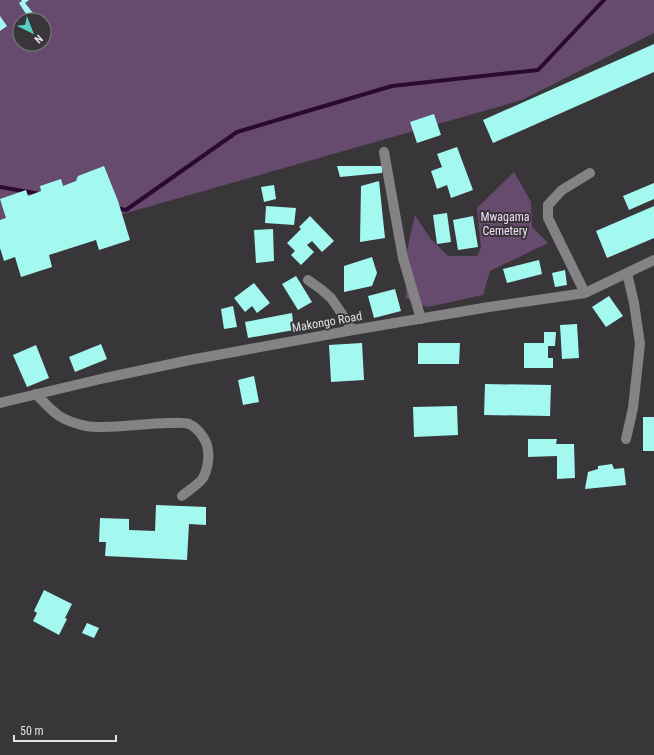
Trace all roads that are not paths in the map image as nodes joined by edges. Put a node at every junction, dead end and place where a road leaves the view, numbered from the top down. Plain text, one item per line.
1 (384, 152) dead end
2 (590, 173) dead end
3 (654, 260) edge
4 (627, 273) junction
5 (308, 280) dead end
6 (585, 293) junction
7 (422, 319) junction
8 (354, 330) junction
9 (36, 394) junction
10 (0, 403) edge
11 (626, 439) dead end
12 (182, 496) dead end

1 - 7 street
2 - 6 street
3 - 4 street, Makongo Road
4 - 6 street, Makongo Road
4 - 11 street
5 - 8 street
6 - 7 street, Makongo Road
7 - 8 street, Makongo Road
8 - 9 street, Makongo Road
9 - 10 street, Makongo Road
9 - 12 street

